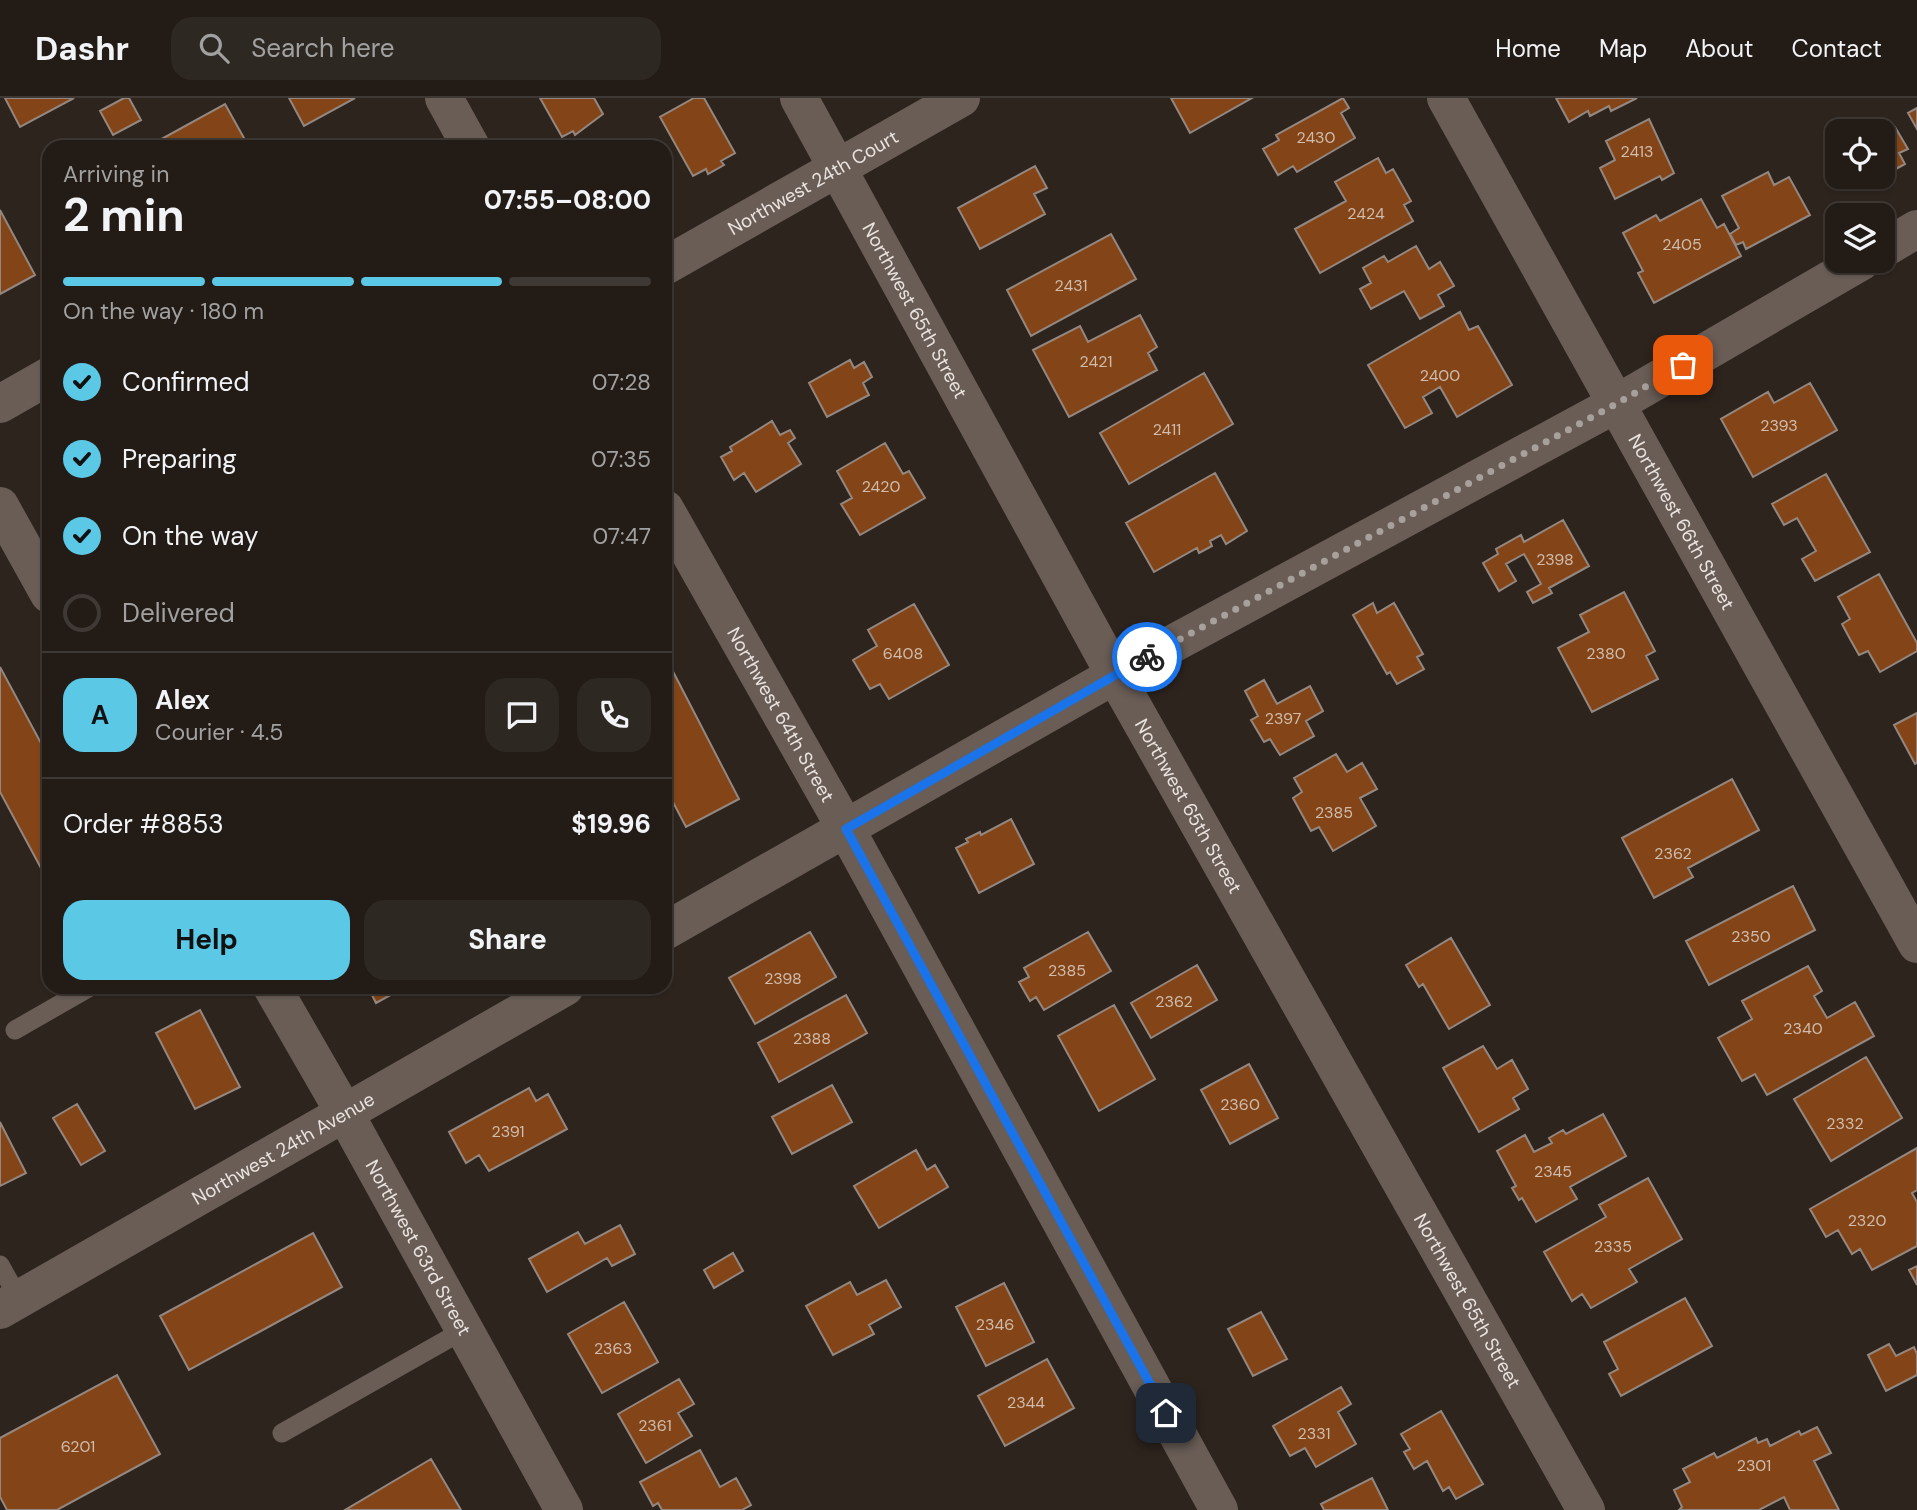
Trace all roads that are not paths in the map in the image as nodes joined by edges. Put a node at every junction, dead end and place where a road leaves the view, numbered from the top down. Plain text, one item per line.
1 (444, 98) edge
2 (799, 98) edge
3 (961, 98) edge
4 (1446, 98) edge
5 (466, 140) edge
6 (839, 168) junction
7 (1917, 229) edge
8 (1895, 242) edge
9 (672, 262) edge
10 (1841, 273) edge
11 (42, 380) edge
12 (0, 404) edge
13 (1616, 404) junction
14 (0, 506) edge
15 (672, 524) edge
16 (42, 581) edge
17 (1115, 675) junction
18 (846, 829) junction
19 (672, 927) edge
20 (1917, 944) edge
21 (78, 994) edge
22 (276, 994) edge
23 (553, 994) edge
24 (15, 1030) dead end
25 (344, 1112) junction
26 (0, 1265) edge
27 (10, 1304) edge
28 (464, 1330) junction
29 (282, 1433) dead end
30 (564, 1510) edge
31 (1219, 1510) edge
32 (1586, 1510) edge

1 - 5 street
2 - 6 street, Northwest 65th Street
3 - 6 street, Northwest 24th Court
4 - 13 street, Northwest 66th Street
6 - 9 street, Northwest 24th Court
6 - 17 street, Northwest 65th Street
7 - 8 street
10 - 13 street
11 - 12 street
13 - 17 street
13 - 20 street, Northwest 66th Street
14 - 16 street
15 - 18 street, Northwest 64th Street
17 - 18 street
17 - 32 street, Northwest 65th Street
18 - 19 street
18 - 31 street, Northwest 64th Street
21 - 24 lane
22 - 25 street, Northwest 63rd Street
23 - 25 street, Northwest 24th Avenue
25 - 27 street, Northwest 24th Avenue
25 - 28 street, Northwest 63rd Street
26 - 27 lane
28 - 29 lane
28 - 30 street, Northwest 63rd Street

